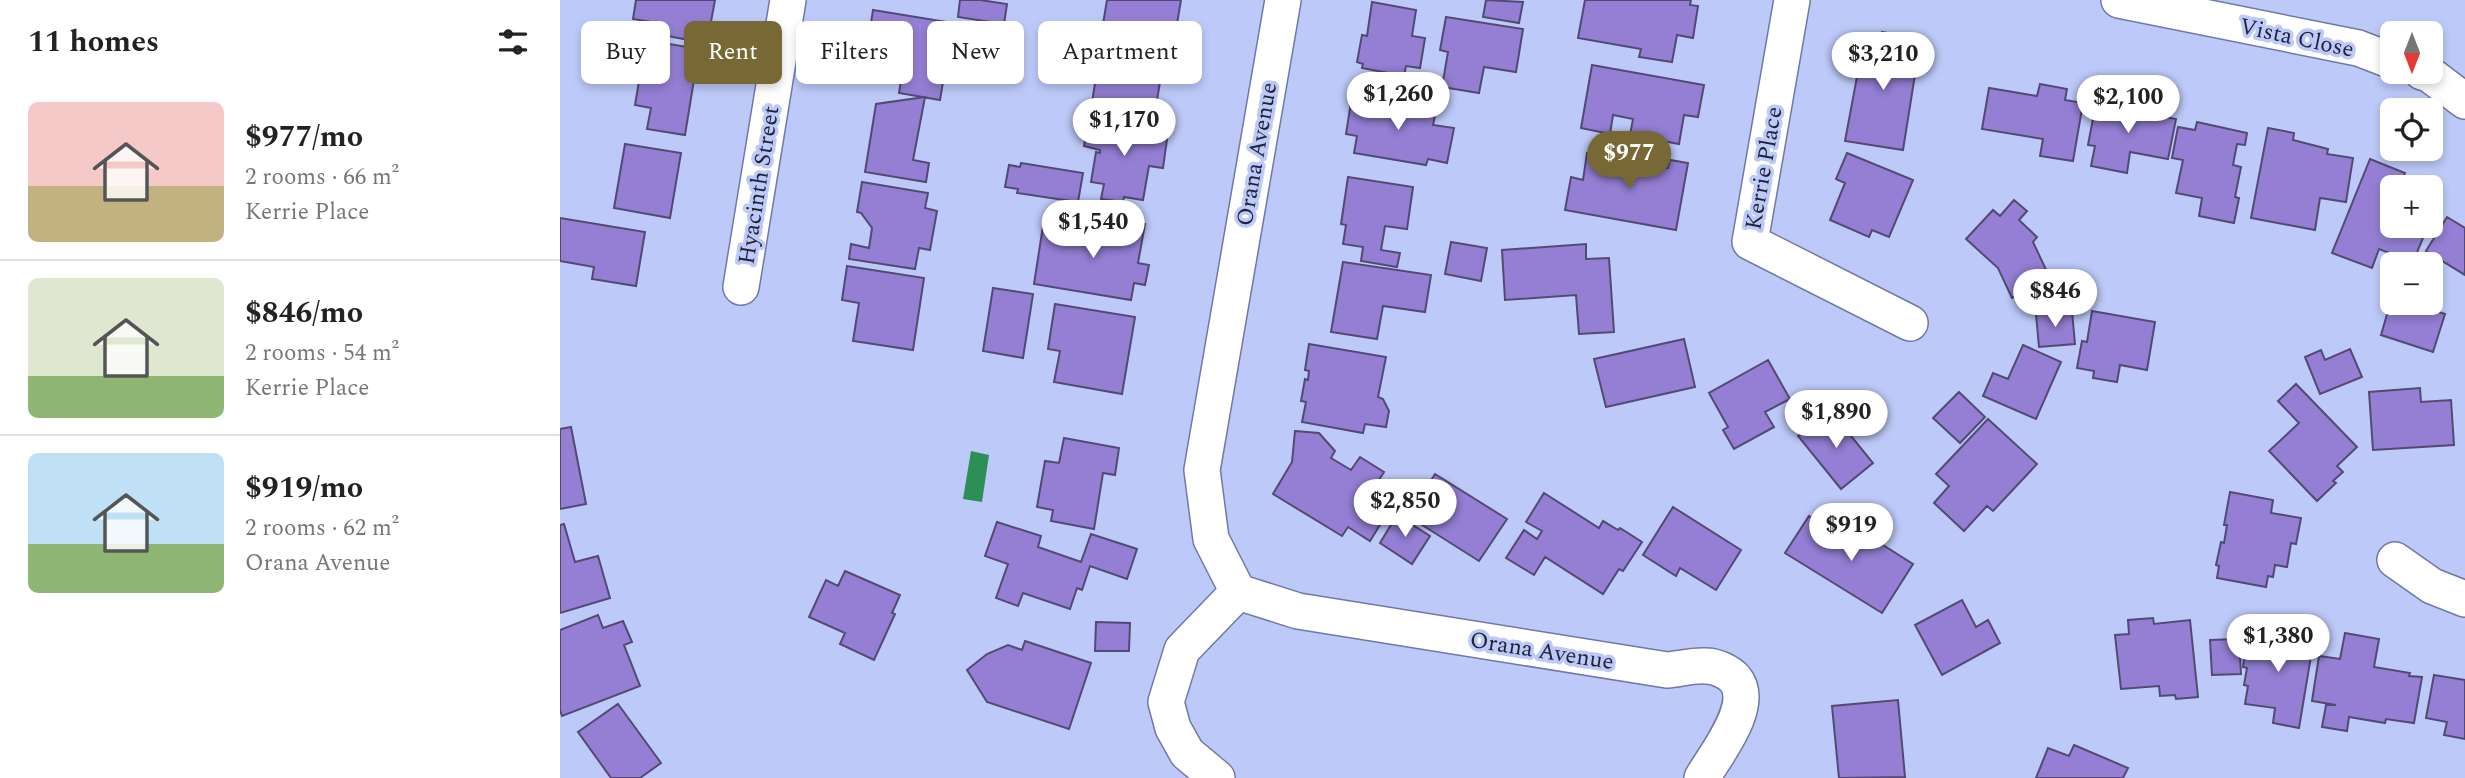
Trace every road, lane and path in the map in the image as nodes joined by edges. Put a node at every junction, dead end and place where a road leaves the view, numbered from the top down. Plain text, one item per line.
1 (788, 0) edge
2 (1283, 0) edge
3 (1792, 0) edge
4 (2119, 0) edge
5 (2380, 56) edge
6 (2442, 84) edge
7 (2465, 101) edge
8 (741, 287) dead end
9 (1910, 323) dead end
10 (2395, 560) dead end
11 (1238, 592) junction
12 (2465, 600) edge
13 (1217, 778) edge
14 (1702, 778) edge

1 - 8 street, Hyacinth Street
2 - 11 street, Orana Avenue
3 - 9 street, Kerrie Place
4 - 5 street, Vista Close
6 - 7 street
10 - 12 street
11 - 13 street
11 - 14 street, Orana Avenue

